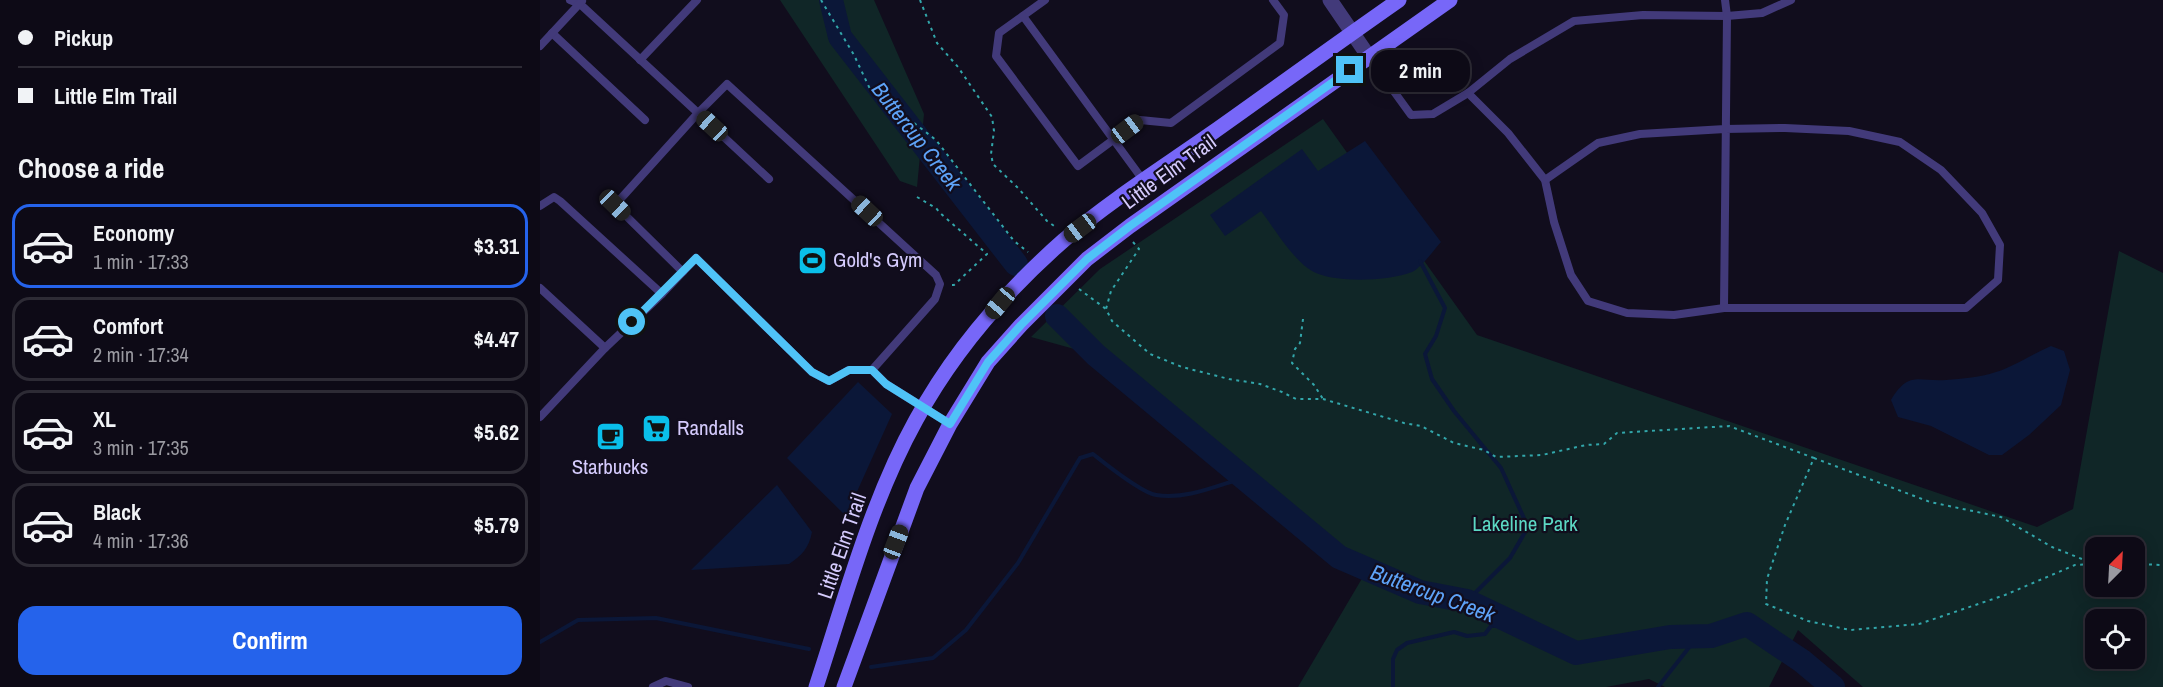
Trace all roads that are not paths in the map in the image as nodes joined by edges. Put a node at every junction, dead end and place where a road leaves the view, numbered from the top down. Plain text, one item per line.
1 (570, 0) edge
2 (698, 0) edge
3 (1045, 0) edge
4 (1273, 0) edge
5 (1330, 0) edge
6 (1399, 0) edge
7 (1450, 0) edge
8 (1725, 0) edge
9 (1791, 0) edge
10 (581, 1) edge
11 (1727, 15) junction
12 (1023, 16) junction
13 (1353, 32) junction
14 (552, 33) junction
15 (540, 46) edge
16 (1369, 57) junction
17 (640, 60) junction
18 (1468, 93) junction
19 (698, 113) junction
20 (645, 120) dead end
21 (1725, 129) junction
22 (1114, 139) junction
23 (769, 179) dead end
24 (1143, 180) junction
25 (1545, 180) junction
26 (540, 206) edge
27 (683, 272) junction
28 (540, 288) edge
29 (662, 294) junction
30 (1724, 308) junction
31 (605, 348) junction
32 (872, 370) junction
33 (924, 407) junction
34 (540, 417) edge
35 (950, 424) junction
36 (653, 687) edge
37 (688, 687) edge
38 (816, 687) edge
39 (844, 687) edge

1 - 10 lane
2 - 17 lane
3 - 12 lane
4 - 22 lane
5 - 13 street
6 - 13 street, Little Elm Trail
7 - 16 street, Little Elm Trail
8 - 11 lane
9 - 11 lane
10 - 14 lane
10 - 17 lane
11 - 18 lane
11 - 21 lane
12 - 22 lane
12 - 22 lane
13 - 16 street
13 - 24 street, Little Elm Trail
14 - 15 lane
14 - 20 lane
16 - 18 lane
16 - 35 street, Little Elm Trail
17 - 19 lane
18 - 25 lane
19 - 23 lane
19 - 27 lane
19 - 32 lane
21 - 25 lane
21 - 30 lane
21 - 30 lane
22 - 24 lane
24 - 33 street, Little Elm Trail
25 - 30 lane
26 - 29 lane
27 - 29 lane
27 - 32 lane
28 - 31 lane
29 - 31 lane
31 - 34 lane
32 - 33 lane
33 - 35 lane
33 - 38 street, Little Elm Trail
35 - 39 street, Little Elm Trail
36 - 37 lane

